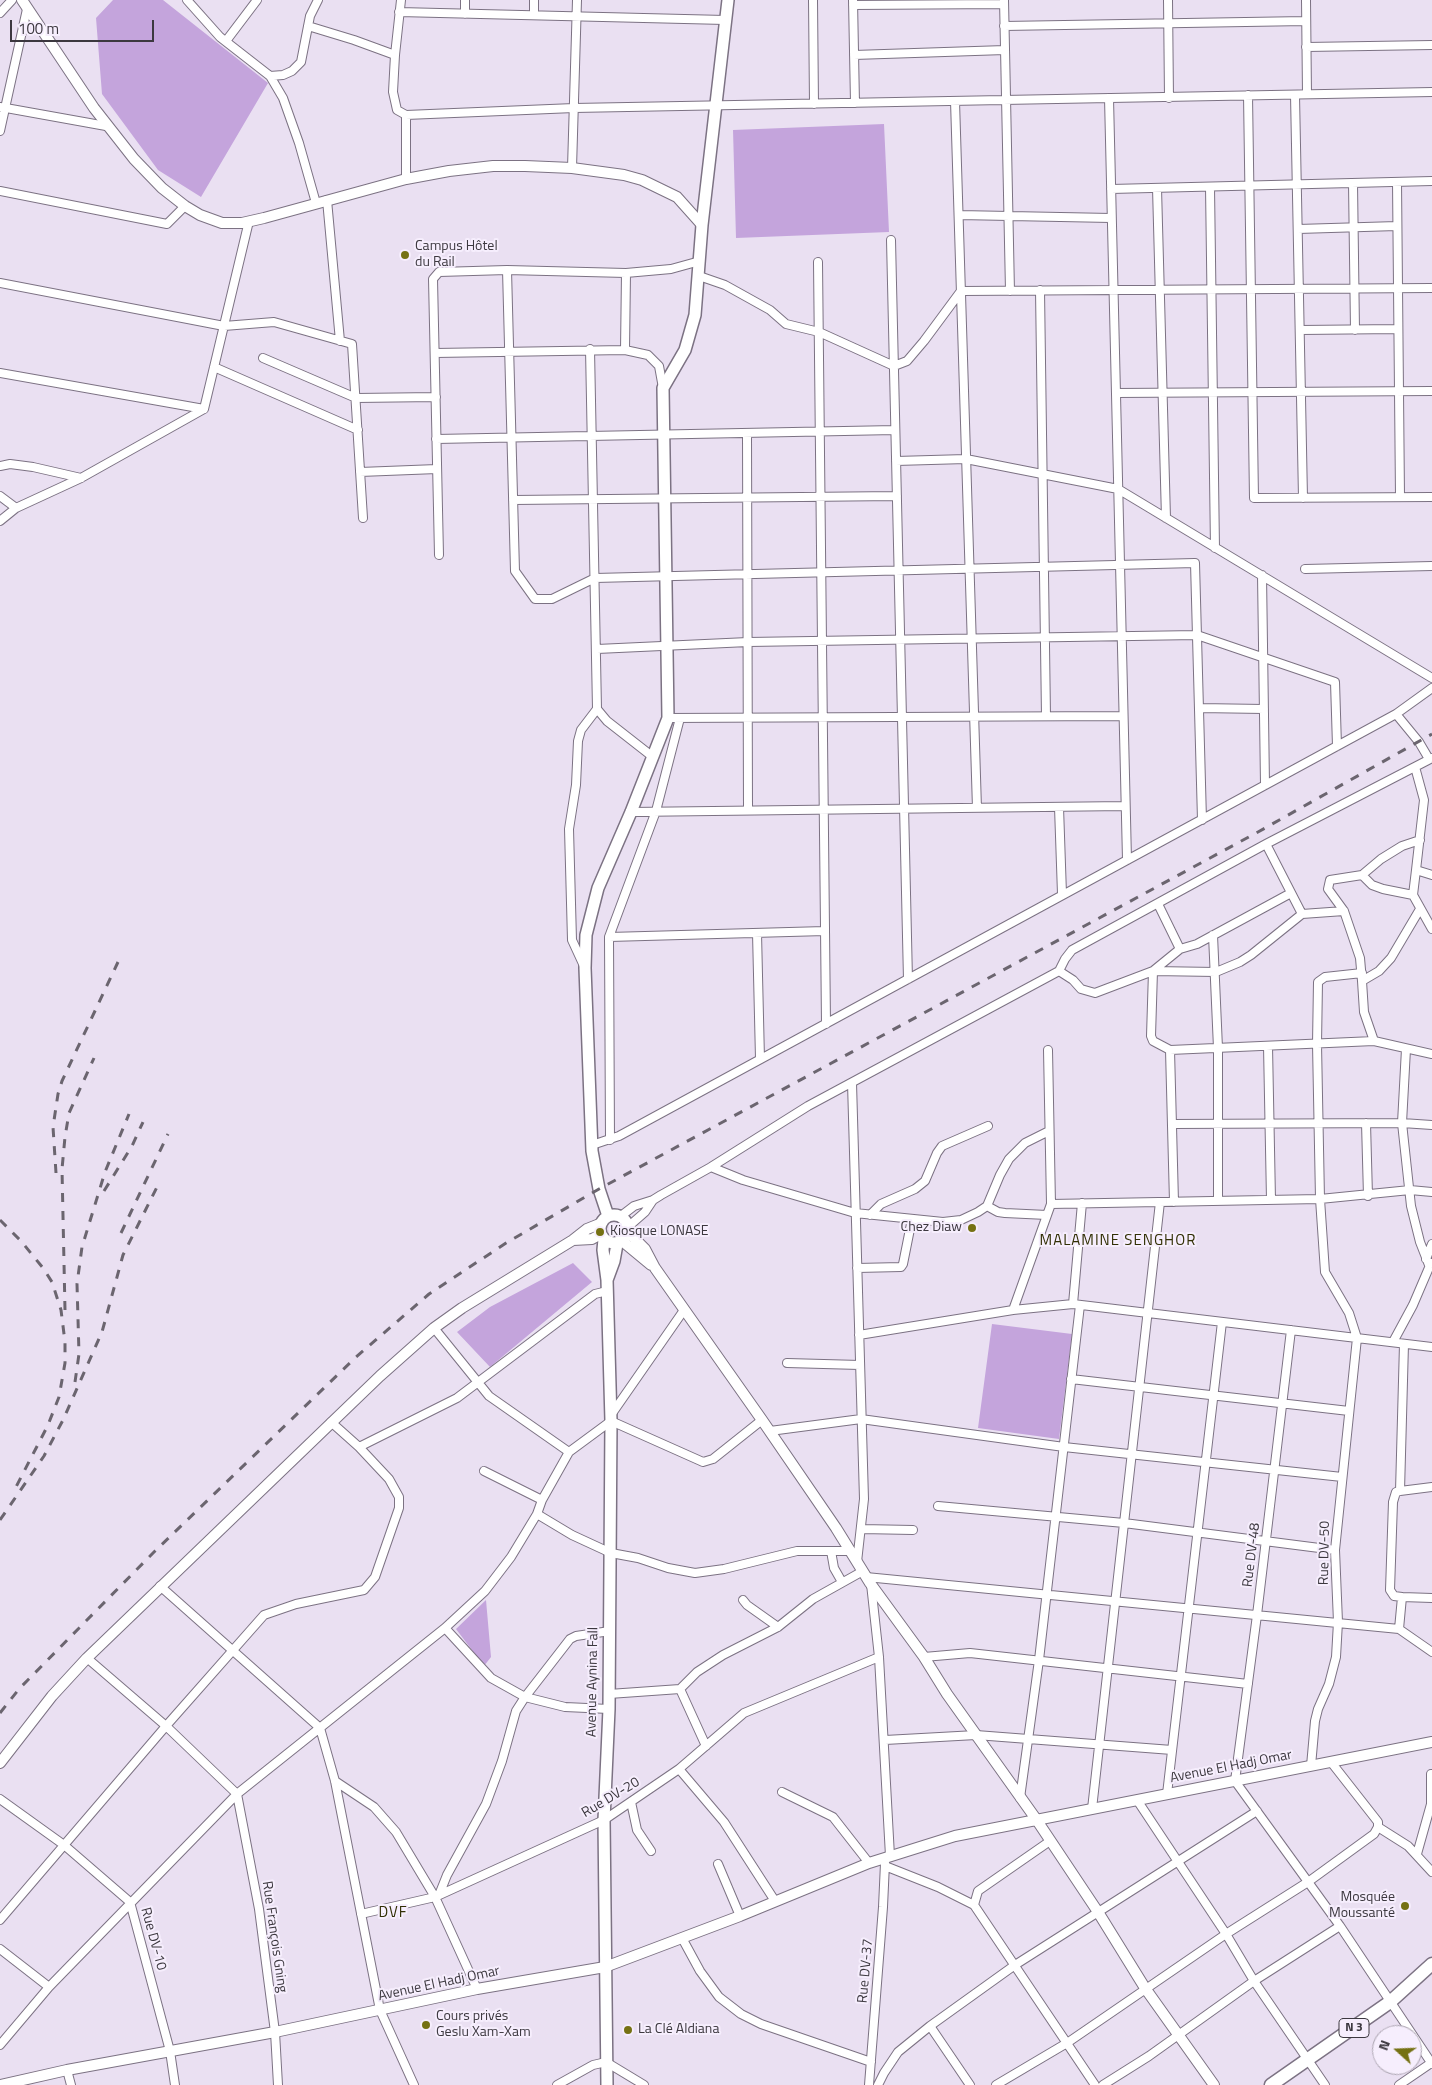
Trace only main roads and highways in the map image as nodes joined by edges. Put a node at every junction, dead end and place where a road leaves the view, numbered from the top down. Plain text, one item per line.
1 (728, 0) edge
2 (604, 1228) junction
3 (624, 1236) junction
4 (607, 1285) junction
5 (1432, 1964) edge
6 (606, 2085) edge
7 (1271, 2085) edge

1 - 2 main road
2 - 3 main road
2 - 3 main road
2 - 4 main road
3 - 4 main road
4 - 6 main road, Avenue Aynina Fall
5 - 7 main road, N 3

